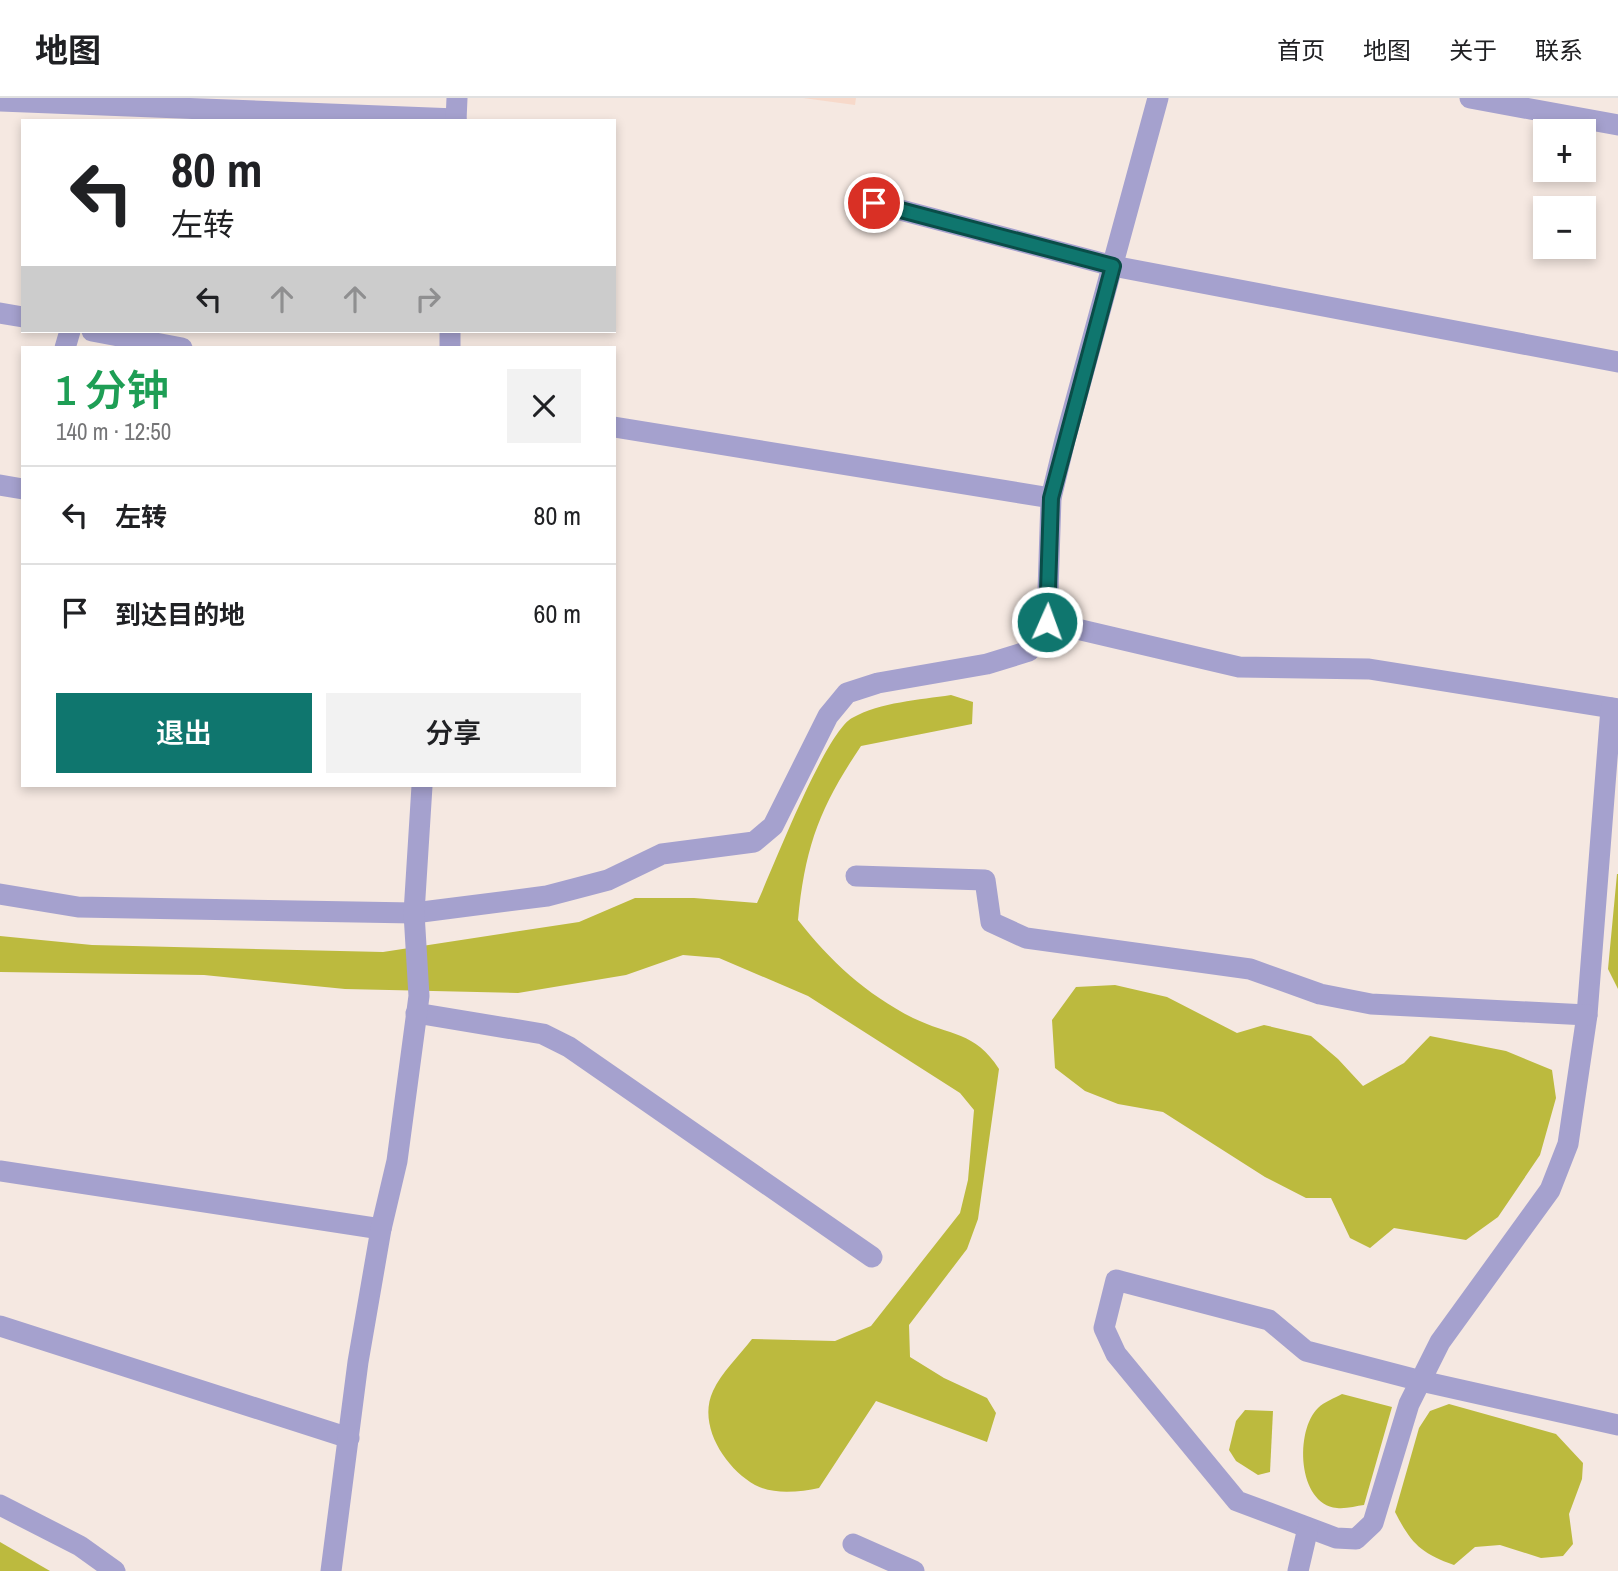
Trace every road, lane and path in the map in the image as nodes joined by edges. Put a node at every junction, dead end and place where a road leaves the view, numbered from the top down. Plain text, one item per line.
1 (1158, 98) edge
2 (1470, 98) edge
3 (0, 101) edge
4 (457, 113) edge
5 (1618, 125) edge
6 (874, 203) dead end
7 (1113, 266) junction
8 (0, 313) edge
9 (21, 317) edge
10 (103, 333) edge
11 (171, 346) edge
12 (1618, 362) edge
13 (616, 427) edge
14 (0, 485) edge
15 (21, 489) edge
16 (1051, 498) junction
17 (1047, 622) junction
18 (1614, 709) edge
19 (422, 787) edge
20 (856, 876) dead end
21 (0, 894) edge
22 (415, 923) junction
23 (417, 1005) junction
24 (1587, 1015) junction
25 (0, 1171) edge
26 (382, 1230) junction
27 (872, 1258) dead end
28 (0, 1326) edge
29 (1421, 1381) junction
30 (1618, 1425) edge
31 (349, 1438) junction
32 (0, 1505) edge
33 (1308, 1528) junction
34 (853, 1544) dead end
35 (115, 1571) edge
36 (331, 1571) edge
37 (914, 1571) edge
38 (1298, 1571) edge

1 - 7 street
2 - 5 street
3 - 4 street
6 - 7 street
7 - 12 street
7 - 16 street
8 - 9 street
10 - 11 street
13 - 16 street
14 - 15 street
16 - 17 street
17 - 18 street
17 - 22 street
18 - 24 street
19 - 22 street
20 - 24 street
21 - 22 street
22 - 23 street
23 - 26 street
23 - 27 street
24 - 29 street
25 - 26 street
26 - 31 street
28 - 31 street
29 - 30 street
29 - 33 street
29 - 33 street
31 - 36 street
32 - 35 street
33 - 38 street
34 - 37 street

